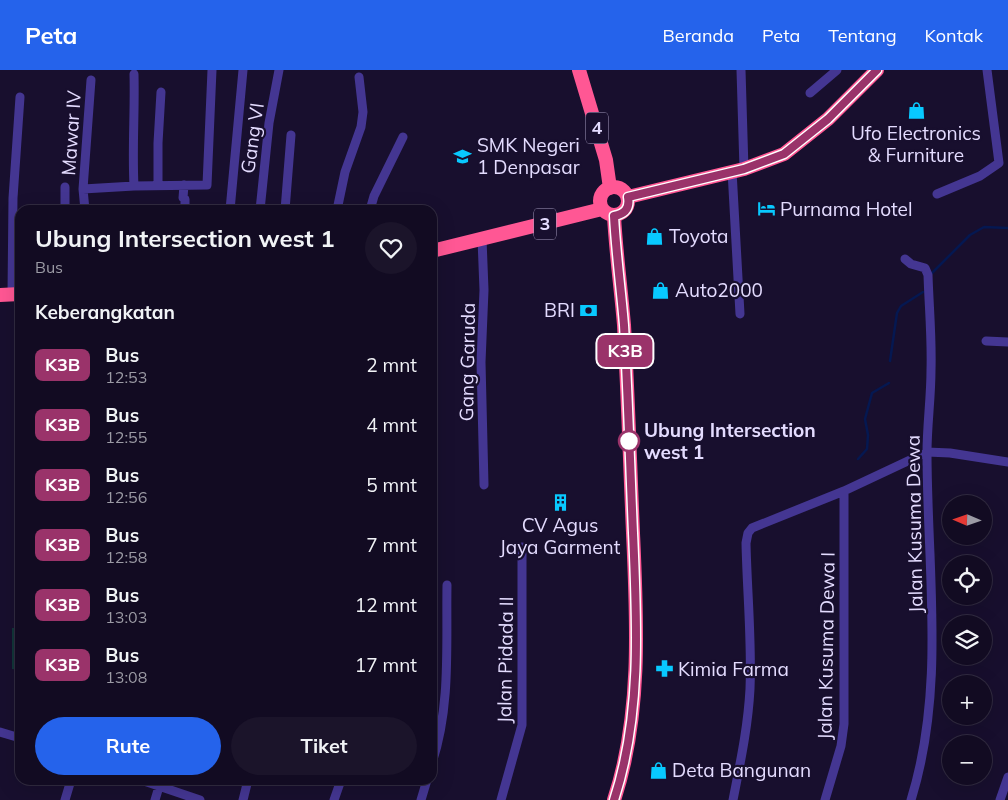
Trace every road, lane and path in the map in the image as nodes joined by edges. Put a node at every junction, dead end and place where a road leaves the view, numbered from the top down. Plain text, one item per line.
1 (212, 70) edge
2 (243, 70) edge
3 (279, 70) edge
4 (579, 70) edge
5 (741, 70) edge
6 (837, 70) edge
7 (877, 70) edge
8 (987, 70) edge
9 (134, 74) dead end
10 (359, 77) dead end
11 (91, 80) dead end
12 (161, 92) dead end
13 (810, 93) dead end
14 (20, 97) dead end
15 (291, 135) dead end
16 (403, 137) dead end
17 (738, 170) junction
18 (158, 185) junction
19 (184, 185) junction
20 (134, 186) junction
21 (65, 187) dead end
22 (610, 188) junction
23 (83, 189) junction
24 (937, 194) dead end
25 (628, 197) junction
26 (65, 205) edge
27 (84, 205) edge
28 (185, 205) edge
29 (230, 205) edge
30 (261, 205) edge
31 (285, 205) edge
32 (338, 205) edge
33 (371, 205) edge
34 (602, 209) junction
35 (614, 216) junction
36 (482, 239) junction
37 (437, 250) edge
38 (905, 259) dead end
39 (11, 294) edge
40 (740, 314) dead end
41 (986, 341) dead end
42 (1008, 342) edge
43 (927, 452) junction
44 (1008, 462) edge
45 (484, 485) dead end
46 (844, 491) junction
47 (522, 547) dead end
48 (447, 585) dead end
49 (0, 732) edge
50 (15, 736) edge
51 (437, 744) edge
52 (1008, 777) edge
53 (70, 785) edge
54 (159, 785) edge
55 (165, 785) edge
56 (247, 785) edge
57 (339, 785) edge
58 (426, 785) edge
59 (65, 800) edge
60 (155, 800) edge
61 (200, 800) edge
62 (243, 800) edge
63 (334, 800) edge
64 (421, 800) edge
65 (501, 800) edge
66 (614, 800) edge
67 (733, 800) edge
68 (825, 800) edge
69 (911, 800) edge
70 (1000, 800) edge

1 - 19 street
2 - 29 street
3 - 30 street, Gang VI
4 - 22 highway, 4
5 - 17 street
6 - 13 street
7 - 17 highway
8 - 24 street
9 - 20 street
10 - 32 street
11 - 23 street, Mawar IV
12 - 18 street
14 - 39 street
15 - 31 street, Gang VI
16 - 33 street
17 - 25 highway
17 - 40 street
18 - 19 street
18 - 20 street
19 - 28 street
20 - 23 street
21 - 26 street
22 - 25 highway
22 - 34 highway
23 - 27 street, Mawar IV
25 - 35 highway
34 - 35 highway
34 - 36 highway, 3
35 - 66 highway
36 - 37 highway, 3
36 - 45 street, Gang Garuda
38 - 43 street, Jalan Kusuma Dewa
41 - 42 street
43 - 44 street
43 - 46 street
43 - 69 street, Jalan Kusuma Dewa
46 - 67 street
46 - 68 street, Jalan Kusuma Dewa I
47 - 65 street, Jalan Pidada II
48 - 51 street
49 - 50 street
52 - 70 street
53 - 59 street
54 - 60 street
55 - 61 street
56 - 62 street
57 - 63 street
58 - 64 street

